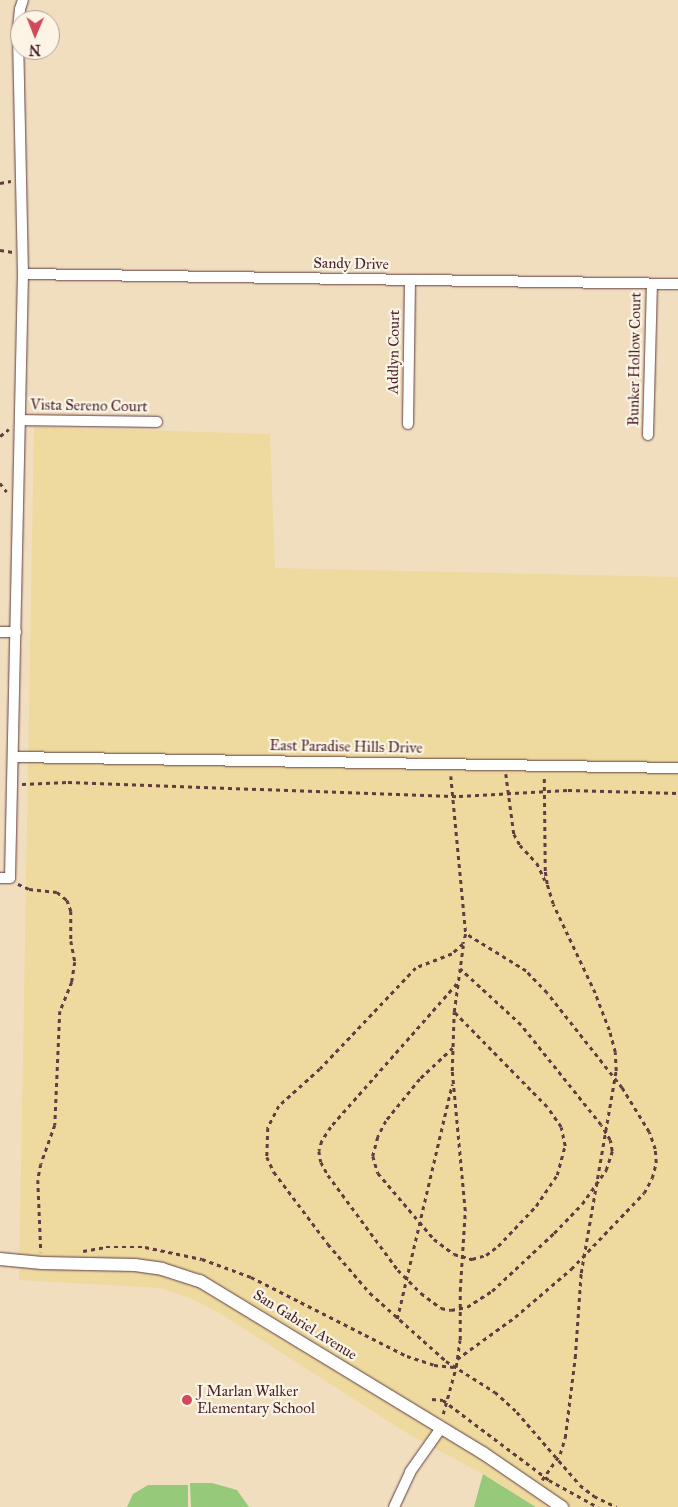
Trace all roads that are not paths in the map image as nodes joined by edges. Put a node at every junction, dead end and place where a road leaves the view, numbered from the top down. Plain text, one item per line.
1 (23, 0) edge
2 (23, 274) junction
3 (410, 280) junction
4 (652, 284) junction
5 (678, 284) edge
6 (20, 420) junction
7 (157, 422) dead end
8 (408, 424) dead end
9 (648, 435) dead end
10 (0, 632) edge
11 (16, 632) junction
12 (13, 757) junction
13 (678, 768) edge
14 (5, 878) edge
15 (0, 1258) edge
16 (441, 1428) junction
17 (394, 1507) edge
18 (562, 1507) edge

1 - 2 street
2 - 3 street, Sandy Drive
2 - 6 street
3 - 4 street, Sandy Drive
3 - 8 street, Addlyn Court
4 - 5 street, Sandy Drive
4 - 9 street, Bunker Hollow Court
6 - 7 street, Vista Sereno Court
6 - 11 street
10 - 11 street
11 - 12 street
12 - 13 street, East Paradise Hills Drive
12 - 14 street
15 - 16 street, San Gabriel Avenue
16 - 17 street
16 - 18 street, San Gabriel Avenue

